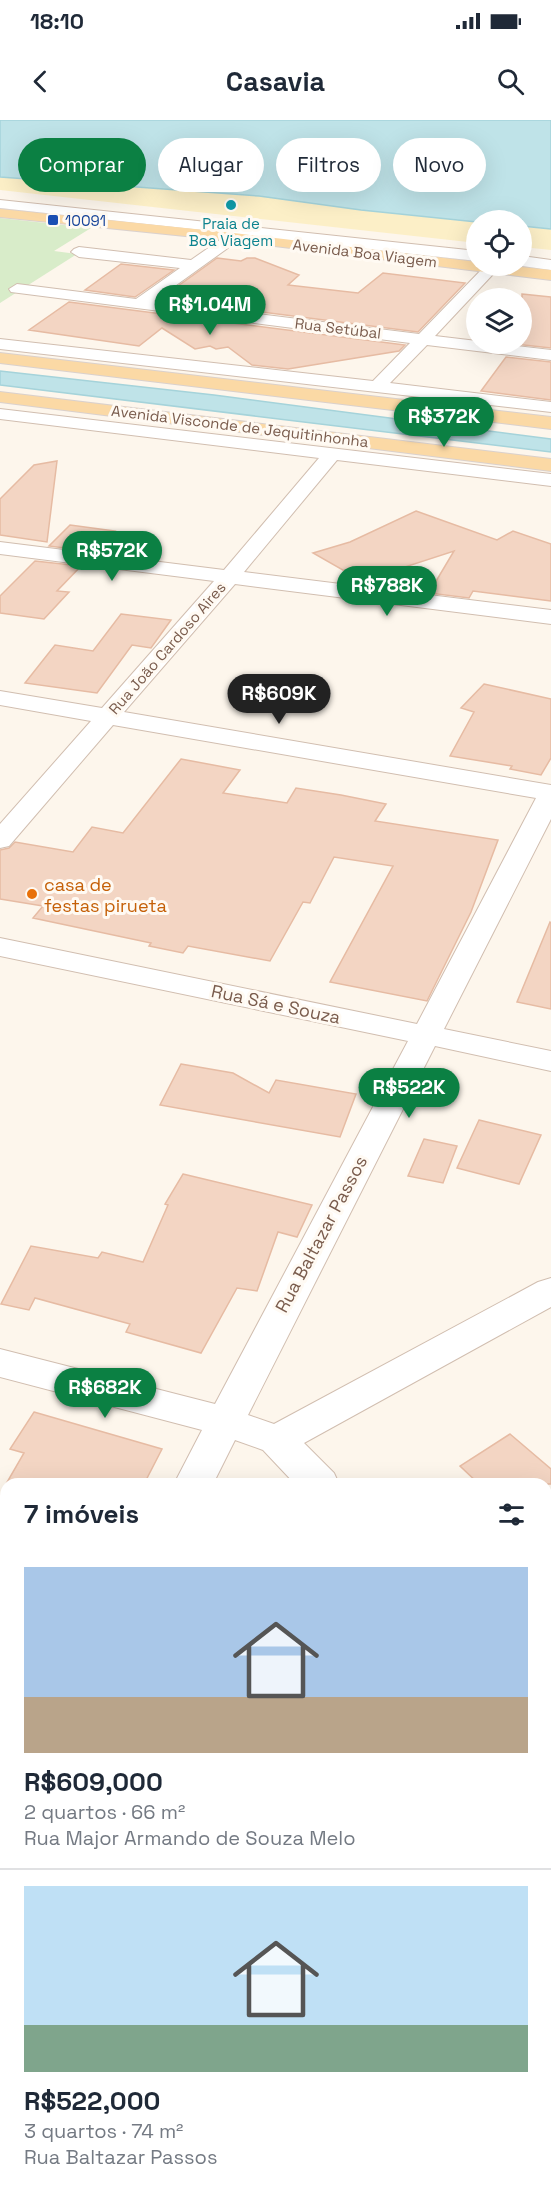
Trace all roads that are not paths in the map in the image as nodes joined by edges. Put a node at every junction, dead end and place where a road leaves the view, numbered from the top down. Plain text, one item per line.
1 (0, 204) edge
2 (0, 213) edge
3 (234, 237) junction
4 (79, 252) dead end
5 (466, 255) edge
6 (532, 262) edge
7 (551, 264) edge
8 (194, 265) junction
9 (466, 265) edge
10 (532, 273) edge
11 (483, 276) edge
12 (551, 276) edge
13 (0, 281) edge
14 (139, 304) junction
15 (423, 339) junction
16 (0, 344) edge
17 (551, 355) edge
18 (0, 358) edge
19 (377, 387) junction
20 (0, 397) edge
21 (510, 402) junction
22 (551, 407) edge
23 (468, 413) junction
24 (8, 415) edge
25 (551, 423) edge
26 (0, 428) edge
27 (332, 454) junction
28 (551, 465) edge
29 (551, 480) edge
30 (0, 548) edge
31 (228, 578) junction
32 (551, 617) edge
33 (0, 698) edge
34 (107, 717) junction
35 (551, 794) edge
36 (0, 840) edge
37 (0, 947) edge
38 (425, 1035) junction
39 (551, 1061) edge
40 (551, 1291) edge
41 (0, 1363) edge
42 (224, 1421) junction
43 (277, 1440) junction
44 (196, 1478) edge
45 (314, 1478) edge

1 - 5 street
2 - 3 main road, Avenida Boa Viagem
3 - 8 street
3 - 9 main road, Avenida Boa Viagem
4 - 8 street
6 - 7 street
8 - 14 street
10 - 12 main road, Avenida Boa Viagem
11 - 15 street
13 - 14 street, Rua Setúbal
14 - 15 street, Rua Setúbal
15 - 17 street, Rua Setúbal
15 - 19 street
16 - 19 street
18 - 23 main road
19 - 21 street
20 - 28 main road, Avenida Visconde de Jequitinhonha
21 - 22 street
21 - 23 main road
23 - 25 main road
24 - 26 street
24 - 27 street, Avenida Visconde de Jequitinhonha
27 - 29 street, Avenida Visconde de Jequitinhonha
27 - 31 street, Rua João Cardoso Aires
30 - 31 street
31 - 32 street
31 - 34 street, Rua João Cardoso Aires
33 - 34 street
34 - 35 street
34 - 36 street, Rua João Cardoso Aires
35 - 38 street, Rua Baltazar Passos
37 - 38 street, Rua Sá e Souza
38 - 39 street, Rua Sá e Souza
38 - 42 street, Rua Baltazar Passos
40 - 43 street
41 - 42 street
42 - 43 street
42 - 44 street, Rua Baltazar Passos
43 - 45 street

